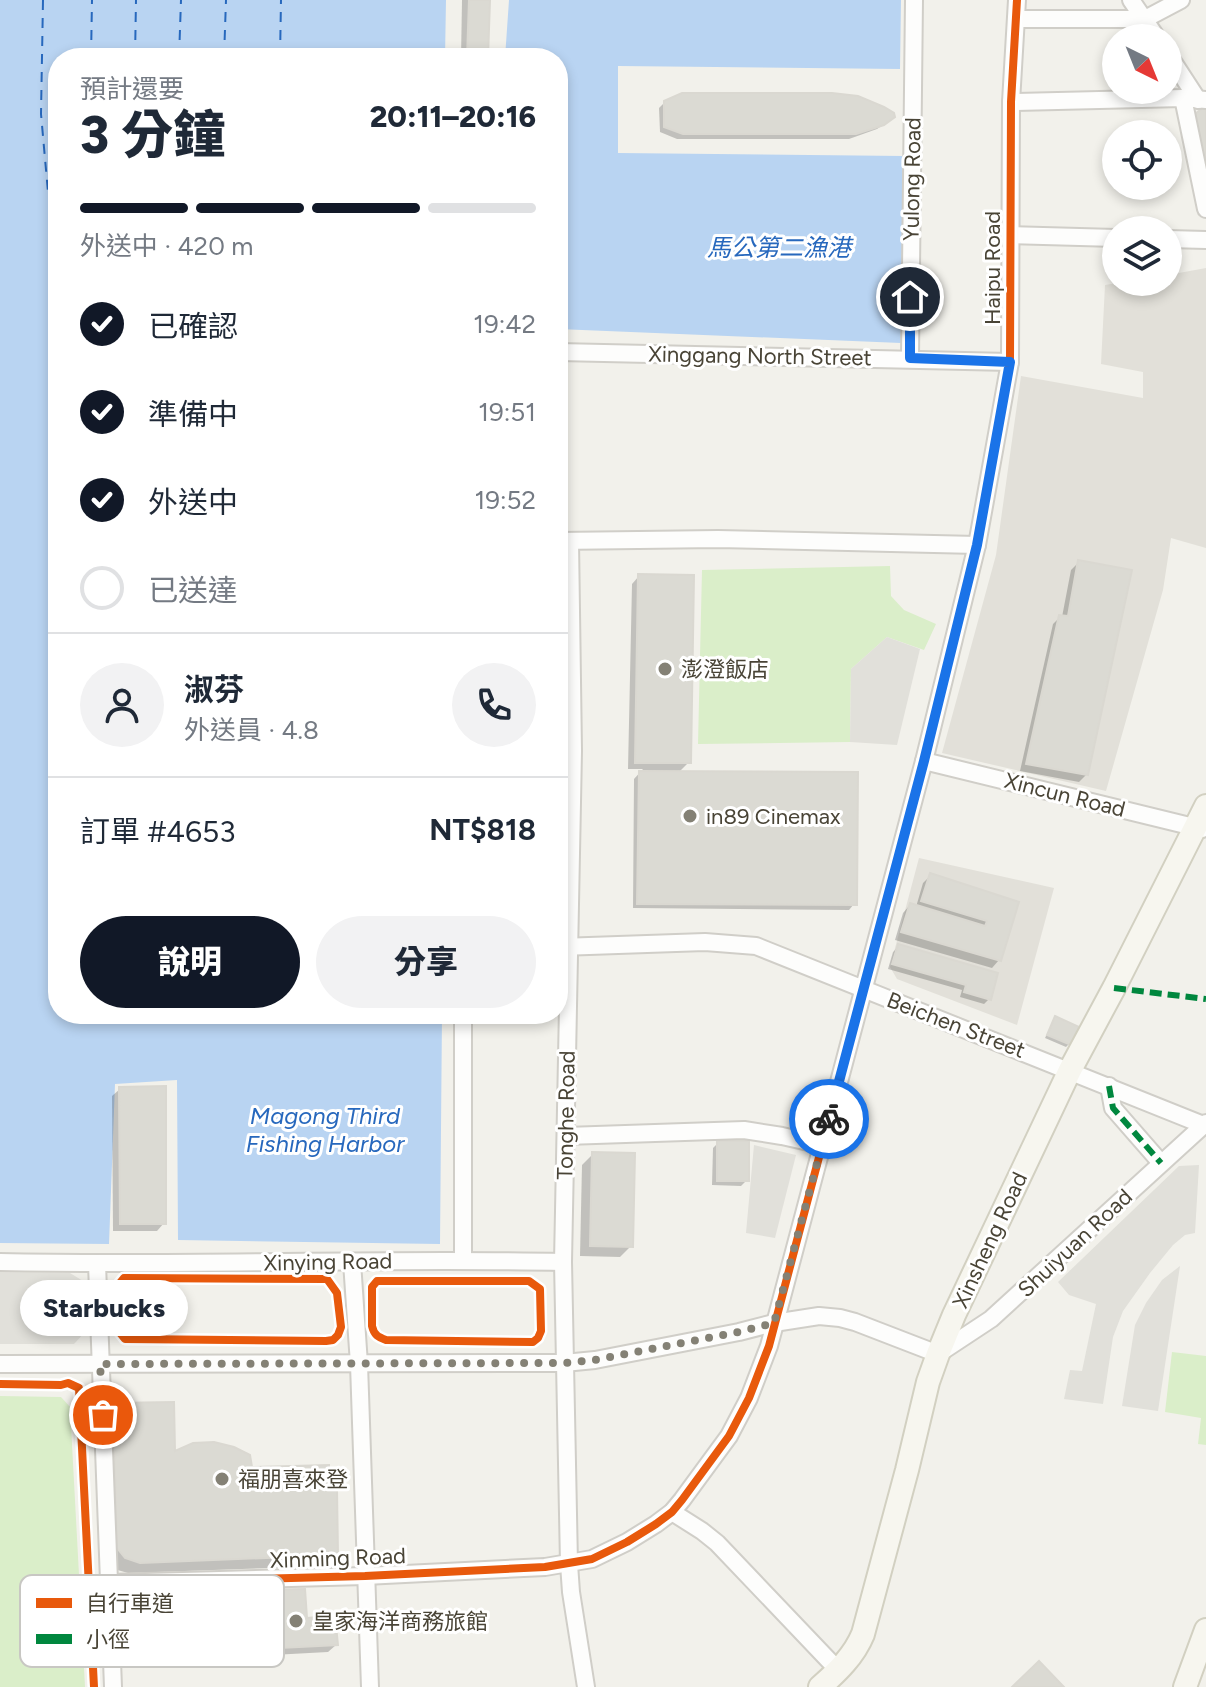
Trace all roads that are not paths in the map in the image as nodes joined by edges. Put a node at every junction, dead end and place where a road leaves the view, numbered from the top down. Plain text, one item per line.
1 (914, 0) edge
2 (1017, 0) edge
3 (1131, 0) edge
4 (1181, 0) edge
5 (1016, 19) junction
6 (1145, 19) junction
7 (1148, 24) edge
8 (1182, 77) edge
9 (1195, 99) edge
10 (1011, 102) junction
11 (1206, 209) edge
12 (1009, 235) junction
13 (1102, 238) edge
14 (1182, 239) edge
15 (1206, 240) edge
16 (568, 352) edge
17 (910, 358) junction
18 (1010, 362) junction
19 (568, 541) edge
20 (977, 545) junction
21 (924, 761) junction
22 (1206, 806) edge
23 (1201, 829) edge
24 (568, 947) edge
25 (864, 989) junction
26 (463, 1024) edge
27 (564, 1024) edge
28 (1070, 1070) junction
29 (1109, 1086) junction
30 (1205, 1125) edge
31 (566, 1136) junction
32 (822, 1145) junction
33 (1161, 1163) junction
34 (463, 1260) junction
35 (0, 1262) edge
36 (352, 1262) junction
37 (563, 1262) junction
38 (97, 1264) junction
39 (774, 1323) junction
40 (938, 1354) junction
41 (564, 1363) junction
42 (0, 1364) edge
43 (100, 1364) junction
44 (359, 1364) junction
45 (672, 1512) junction
46 (569, 1564) junction
47 (109, 1575) edge
48 (365, 1576) junction
49 (284, 1578) edge
50 (1206, 1630) edge
51 (112, 1667) edge
52 (838, 1670) junction
53 (113, 1687) edge
54 (370, 1687) edge
55 (586, 1687) edge
56 (820, 1687) edge
57 (1185, 1687) edge

1 - 17 street, Yulong Road
2 - 5 street, Haipu Road
3 - 6 street
4 - 6 street
5 - 6 street
5 - 10 street, Haipu Road
6 - 7 street
8 - 9 street
9 - 10 street
9 - 11 street
10 - 12 street, Haipu Road
12 - 13 street
12 - 18 street, Haipu Road
14 - 15 street
16 - 17 street, Xinggang North Street
17 - 18 street, Xinggang North Street
18 - 20 street, Haipu Road
19 - 20 street
20 - 21 street, Haipu Road
21 - 23 street, Xincun Road
21 - 25 street, Haipu Road
22 - 23 main road, Xinsheng Road
23 - 28 main road, Xinsheng Road
24 - 25 street, Beichen Street
25 - 28 street, Beichen Street
25 - 32 street, Haipu Road
26 - 34 street
27 - 31 street, Tonghe Road
28 - 29 street, Beichen Street
28 - 40 main road, Xinsheng Road
29 - 30 street, Beichen Street
29 - 33 street
30 - 33 street, Shuiyuan Road
31 - 32 street
31 - 37 street, Tonghe Road
32 - 39 street, Haipu Road
33 - 40 street, Shuiyuan Road
34 - 36 street, Xinying Road
34 - 37 street, Xinying Road
35 - 38 street, Xinying Road
36 - 38 street, Xinying Road
36 - 44 street
37 - 41 street, Tonghe Road
38 - 43 street
39 - 40 street
39 - 41 street
39 - 45 street, Haipu Road
40 - 52 main road, Xinsheng Road
41 - 44 street
41 - 46 street, Tonghe Road
42 - 43 street
43 - 44 street
43 - 47 street
44 - 48 street
45 - 46 street, Xinming Road
45 - 52 street
46 - 48 street, Xinming Road
46 - 55 street, Tonghe Road
48 - 49 street, Xinming Road
48 - 54 street
50 - 57 main road
51 - 53 street
52 - 56 main road, Xinsheng Road

